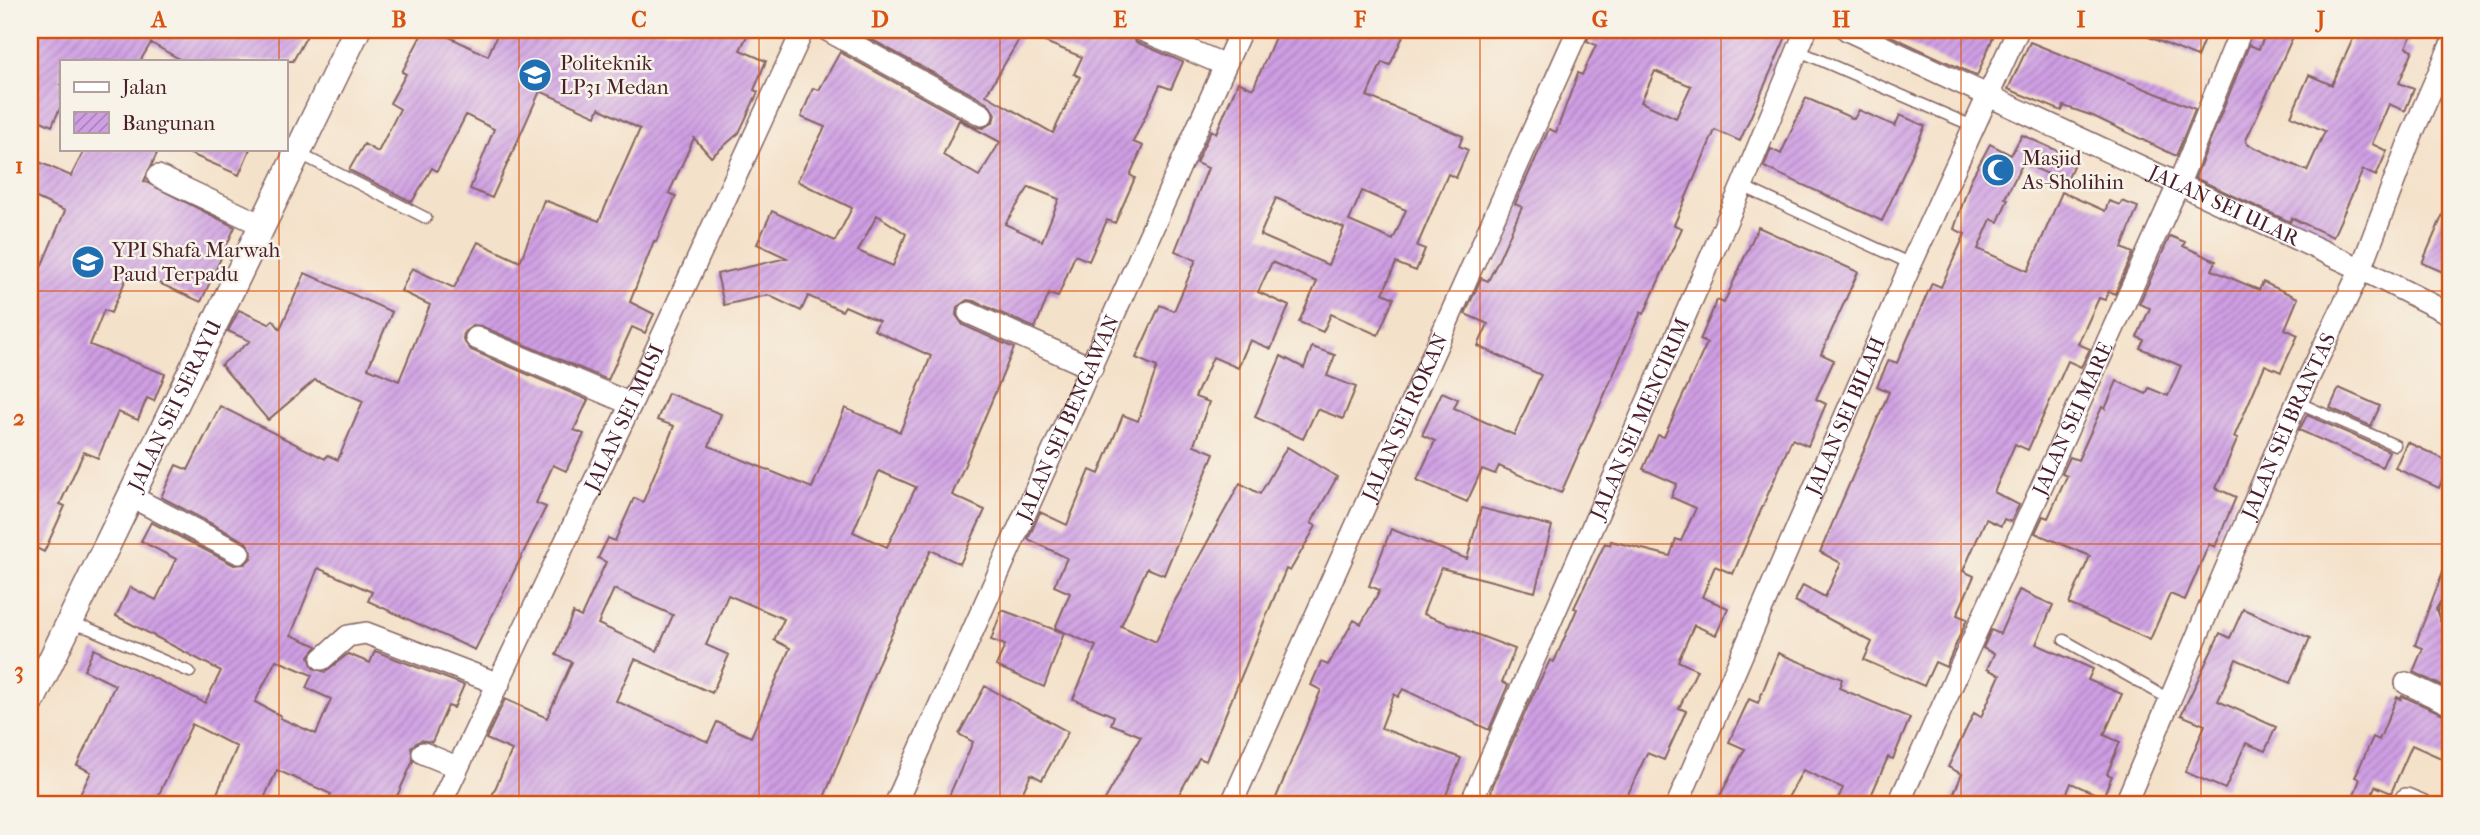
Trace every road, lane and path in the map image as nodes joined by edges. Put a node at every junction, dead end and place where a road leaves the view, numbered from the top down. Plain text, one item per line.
1 (357, 30) edge
2 (803, 30) edge
3 (827, 30) edge
4 (1142, 30) edge
5 (1241, 30) edge
6 (1578, 30) edge
7 (1806, 30) edge
8 (1847, 30) edge
9 (2018, 30) edge
10 (2241, 30) edge
11 (2450, 47) edge
12 (1798, 51) junction
13 (1225, 65) junction
14 (1989, 97) junction
15 (982, 115) dead end
16 (1975, 127) junction
17 (298, 153) junction
18 (158, 176) dead end
19 (2179, 183) junction
20 (1742, 186) junction
21 (426, 218) dead end
22 (262, 225) junction
23 (1911, 264) junction
24 (2361, 269) junction
25 (970, 313) dead end
26 (2450, 314) edge
27 (475, 338) dead end
28 (1092, 368) junction
29 (2297, 402) junction
30 (631, 404) junction
31 (2395, 445) dead end
32 (132, 497) junction
33 (239, 553) dead end
34 (69, 624) junction
35 (2064, 640) dead end
36 (322, 659) dead end
37 (190, 672) dead end
38 (2406, 683) dead end
39 (499, 684) junction
40 (2171, 700) junction
41 (30, 704) edge
42 (2450, 704) edge
43 (423, 754) dead end
44 (457, 767) junction
45 (440, 805) edge
46 (895, 805) edge
47 (1231, 805) edge
48 (1470, 805) edge
49 (1677, 805) edge
50 (1898, 805) edge
51 (2126, 805) edge

1 - 17 street, JALAN SEI SERAYU
2 - 30 street, JALAN SEI MUSI
3 - 15 street
4 - 13 street
5 - 13 street, JALAN SEI BENGAWAN
6 - 47 street, JALAN SEI ROKAN
7 - 12 street, JALAN SEI MENCIRIM
8 - 14 street, JALAN SEI ULAR
9 - 14 street, JALAN SEI BILAH
10 - 19 street, JALAN SEI MARE
11 - 24 street, JALAN SEI BRANTAS
12 - 16 lane
12 - 20 street, JALAN SEI MENCIRIM
13 - 28 street, JALAN SEI BENGAWAN
14 - 16 street, JALAN SEI BILAH
14 - 19 street, JALAN SEI ULAR
16 - 23 street, JALAN SEI BILAH
17 - 21 lane
17 - 22 street, JALAN SEI SERAYU
18 - 22 street
19 - 24 street, JALAN SEI ULAR
19 - 50 street, JALAN SEI MARE
20 - 23 lane
20 - 48 street, JALAN SEI MENCIRIM
22 - 32 street, JALAN SEI SERAYU
23 - 49 street, JALAN SEI BILAH
24 - 26 street, JALAN SEI ULAR
24 - 29 street, JALAN SEI BRANTAS
25 - 28 street
27 - 30 street
28 - 46 street, JALAN SEI BENGAWAN
29 - 31 lane
29 - 40 street, JALAN SEI BRANTAS
30 - 39 street, JALAN SEI MUSI
32 - 33 street
32 - 34 street, JALAN SEI SERAYU
34 - 37 lane
34 - 41 street, JALAN SEI SERAYU
35 - 40 lane
36 - 39 street
38 - 42 street
39 - 44 street, JALAN SEI MUSI
40 - 51 street, JALAN SEI BRANTAS
43 - 44 street
44 - 45 street, JALAN SEI MUSI

